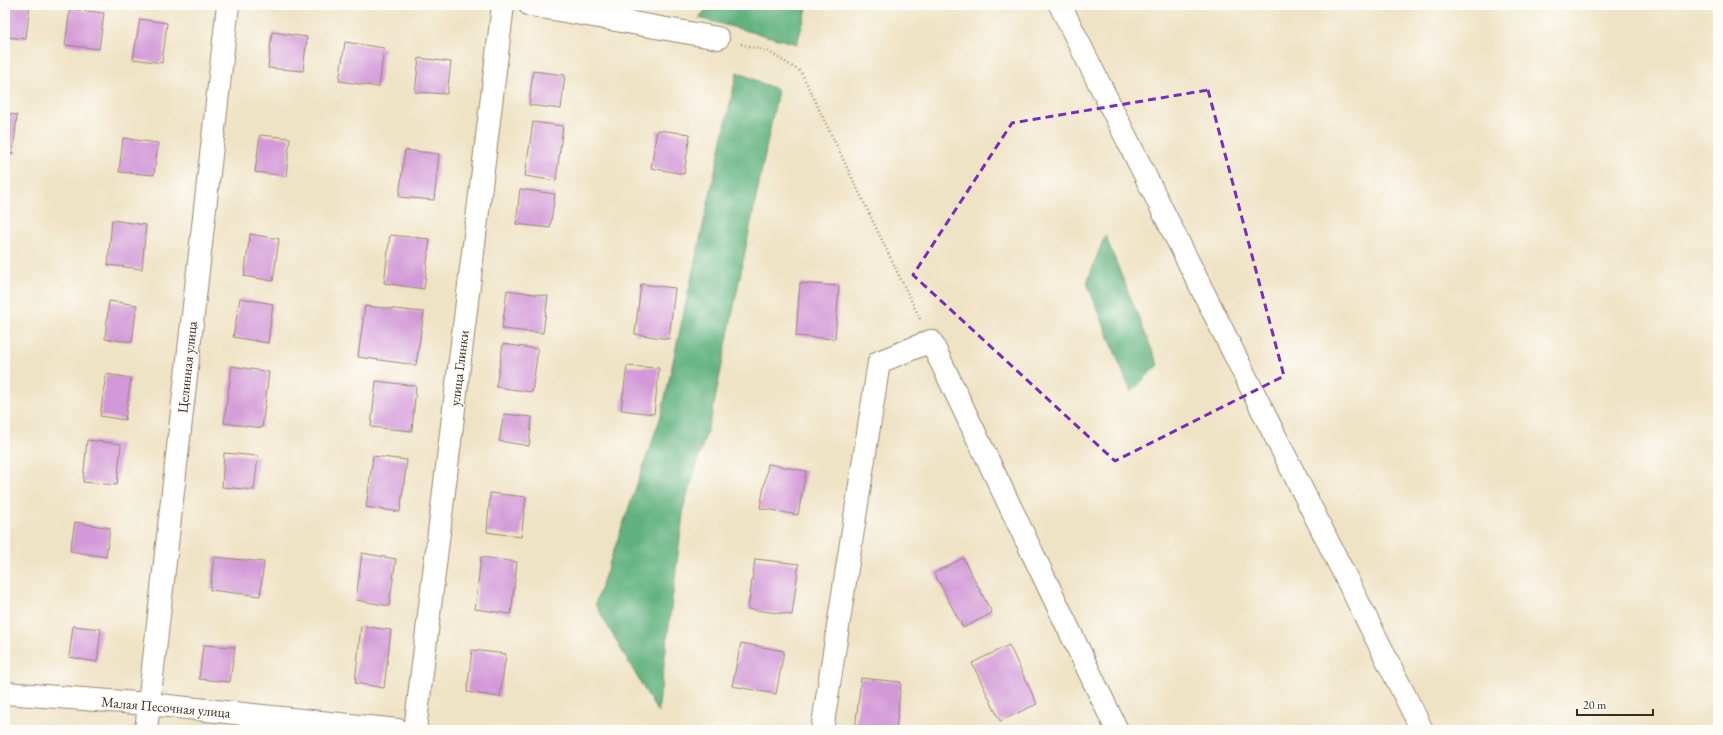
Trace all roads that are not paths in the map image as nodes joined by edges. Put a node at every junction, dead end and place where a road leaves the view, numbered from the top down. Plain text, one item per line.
1 (228, 5) edge
2 (503, 5) edge
3 (530, 5) edge
4 (1060, 5) edge
5 (718, 38) road end
6 (5, 693) edge
7 (149, 704) junction
8 (146, 730) edge
9 (398, 730) edge
10 (415, 730) edge
11 (822, 730) edge
12 (1117, 730) edge
13 (1422, 730) edge

1 - 7 street, Целинная улица
2 - 10 street, улица Глинки
3 - 5 street
4 - 13 street
6 - 7 street, Малая Песочная улица
7 - 8 street, Целинная улица
7 - 9 street, Малая Песочная улица
11 - 12 street

